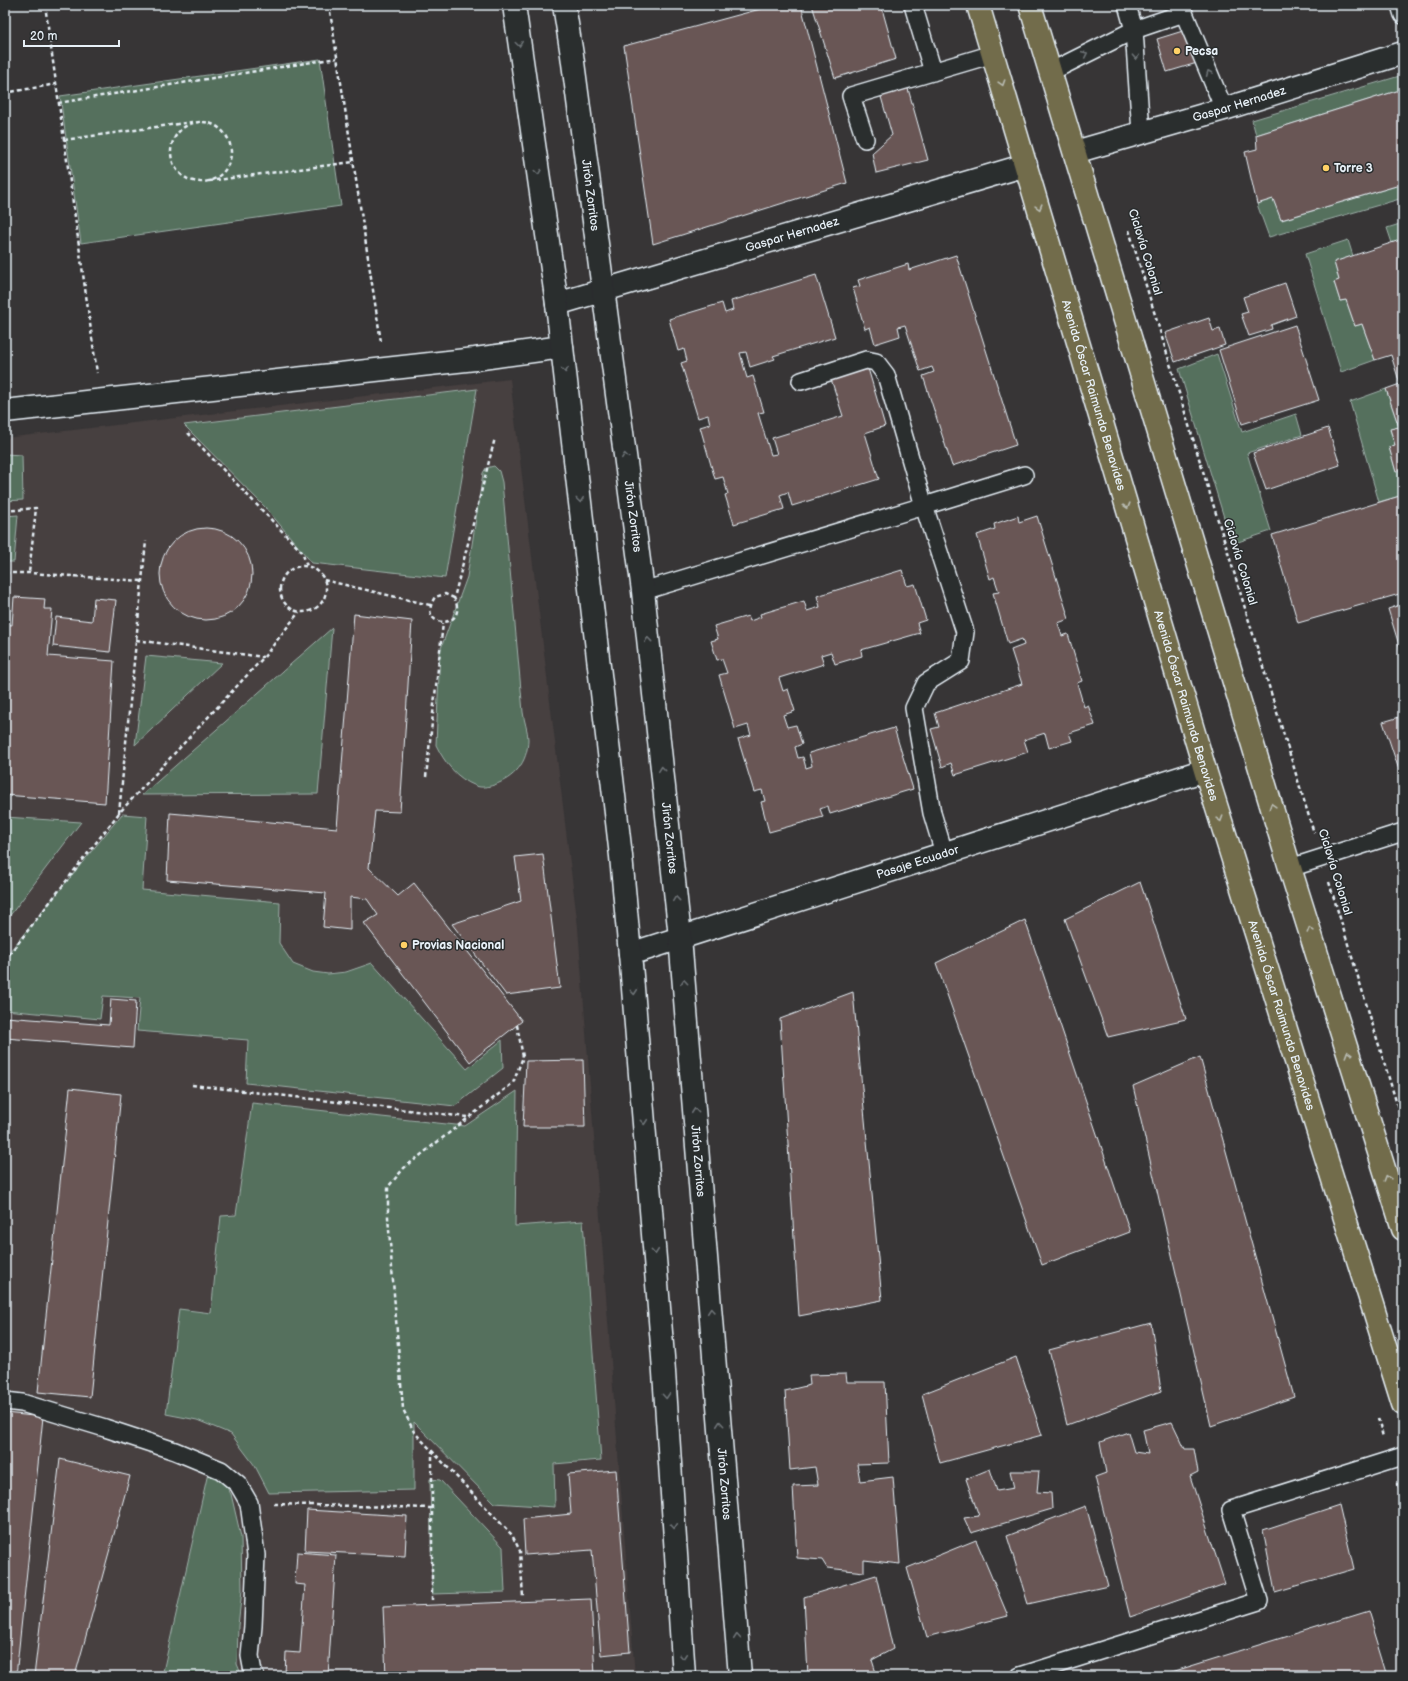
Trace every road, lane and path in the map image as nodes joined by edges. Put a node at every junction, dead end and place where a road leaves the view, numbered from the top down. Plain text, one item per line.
1 (45, 5) edge
2 (329, 5) edge
3 (514, 5) edge
4 (564, 5) edge
5 (913, 5) edge
6 (978, 5) edge
7 (1030, 5) edge
8 (1127, 5) edge
9 (1400, 5) edge
10 (1182, 9) edge
11 (1403, 15) edge
12 (1134, 30) junction
13 (1403, 53) edge
14 (993, 54) junction
15 (337, 58) junction
16 (933, 72) junction
17 (1050, 72) junction
18 (56, 84) junction
19 (5, 93) edge
20 (58, 103) junction
21 (1224, 109) junction
22 (195, 122) junction
23 (1140, 133) junction
24 (865, 139) dead end
25 (64, 140) junction
26 (1075, 152) junction
27 (353, 162) junction
28 (1026, 165) junction
29 (205, 182) junction
30 (1129, 228) dead end
31 (604, 291) junction
32 (557, 304) junction
33 (562, 347) junction
34 (385, 370) junction
35 (802, 381) dead end
36 (101, 400) junction
37 (5, 411) edge
38 (188, 433) dead end
39 (495, 438) dead end
40 (1024, 475) dead end
41 (924, 506) junction
42 (5, 511) edge
43 (146, 541) dead end
44 (308, 566) junction
45 (29, 572) junction
46 (5, 573) edge
47 (324, 580) junction
48 (142, 581) junction
49 (643, 591) junction
50 (454, 598) junction
51 (430, 605) junction
52 (298, 612) junction
53 (443, 623) junction
54 (136, 640) junction
55 (264, 657) junction
56 (1205, 770) junction
57 (426, 777) dead end
58 (119, 813) junction
59 (1403, 832) edge
60 (944, 853) junction
61 (1322, 859) junction
62 (1290, 868) junction
63 (680, 938) junction
64 (630, 954) junction
65 (5, 960) edge
66 (518, 1025) dead end
67 (192, 1085) dead end
68 (467, 1117) junction
69 (1403, 1124) edge
70 (1403, 1229) edge
71 (5, 1401) edge
72 (1403, 1404) edge
73 (432, 1451) junction
74 (1403, 1456) edge
75 (249, 1503) junction
76 (432, 1508) junction
77 (523, 1596) dead end
78 (432, 1600) dead end
79 (255, 1676) edge
80 (684, 1676) edge
81 (740, 1676) edge
82 (1020, 1676) edge

1 - 18 path
2 - 15 path
3 -> 32 main road
4 - 31 main road, Jirón Zorritos
5 - 16 lane
6 - 14 main road, Avenida Óscar Raimundo Benavides
7 - 17 main road
8 - 12 lane
9 - 11 lane
10 - 12 lane
21 -> 10 lane
17 -> 12 lane
12 -> 23 lane
13 - 21 main road, Gaspar Hernadez
14 - 16 lane
14 -> 28 main road, Avenida Óscar Raimundo Benavides
15 - 20 path
15 - 27 path
16 - 24 lane
17 - 26 main road
18 - 19 path
18 - 20 path
20 - 25 path
21 - 23 main road, Gaspar Hernadez
22 - 25 path
22 - 29 path
22 - 29 path
23 - 26 main road, Gaspar Hernadez
25 - 36 path
62 -> 26 main road
27 - 29 path
27 - 34 path
28 - 31 main road, Gaspar Hernadez
28 -> 56 main road, Avenida Óscar Raimundo Benavides
30 - 61 path, Ciclovía Colonial
31 - 32 main road, Gaspar Hernadez
49 -> 31 main road, Jirón Zorritos
32 - 33 main road
33 - 34 main road
33 -> 64 main road
34 - 36 main road
35 - 41 lane
36 - 37 main road
38 - 44 path
39 - 50 path
40 - 41 lane
41 - 49 lane
41 - 60 lane
42 - 45 path
43 - 48 path
44 - 47 path
44 - 52 path
45 - 46 path
45 - 48 path
47 - 51 path
47 - 52 path
48 - 54 path
63 -> 49 main road, Jirón Zorritos
50 - 51 path
50 - 53 path
51 - 53 path
52 - 55 path
53 - 57 path
54 - 55 path
54 - 58 path
55 - 58 path
56 - 60 main road, Pasaje Ecuador
56 -> 72 main road, Avenida Óscar Raimundo Benavides
58 - 65 path
59 - 61 lane
60 - 63 main road, Pasaje Ecuador
61 - 62 lane
61 - 69 path, Ciclovía Colonial
70 -> 62 main road
63 - 64 main road, Pasaje Ecuador
81 -> 63 main road, Jirón Zorritos
64 -> 80 main road
66 - 68 path
67 - 68 path
68 - 73 path
71 - 75 lane
73 - 76 path
73 - 77 path
74 - 82 lane
75 - 76 path
75 - 79 lane
76 - 78 path

